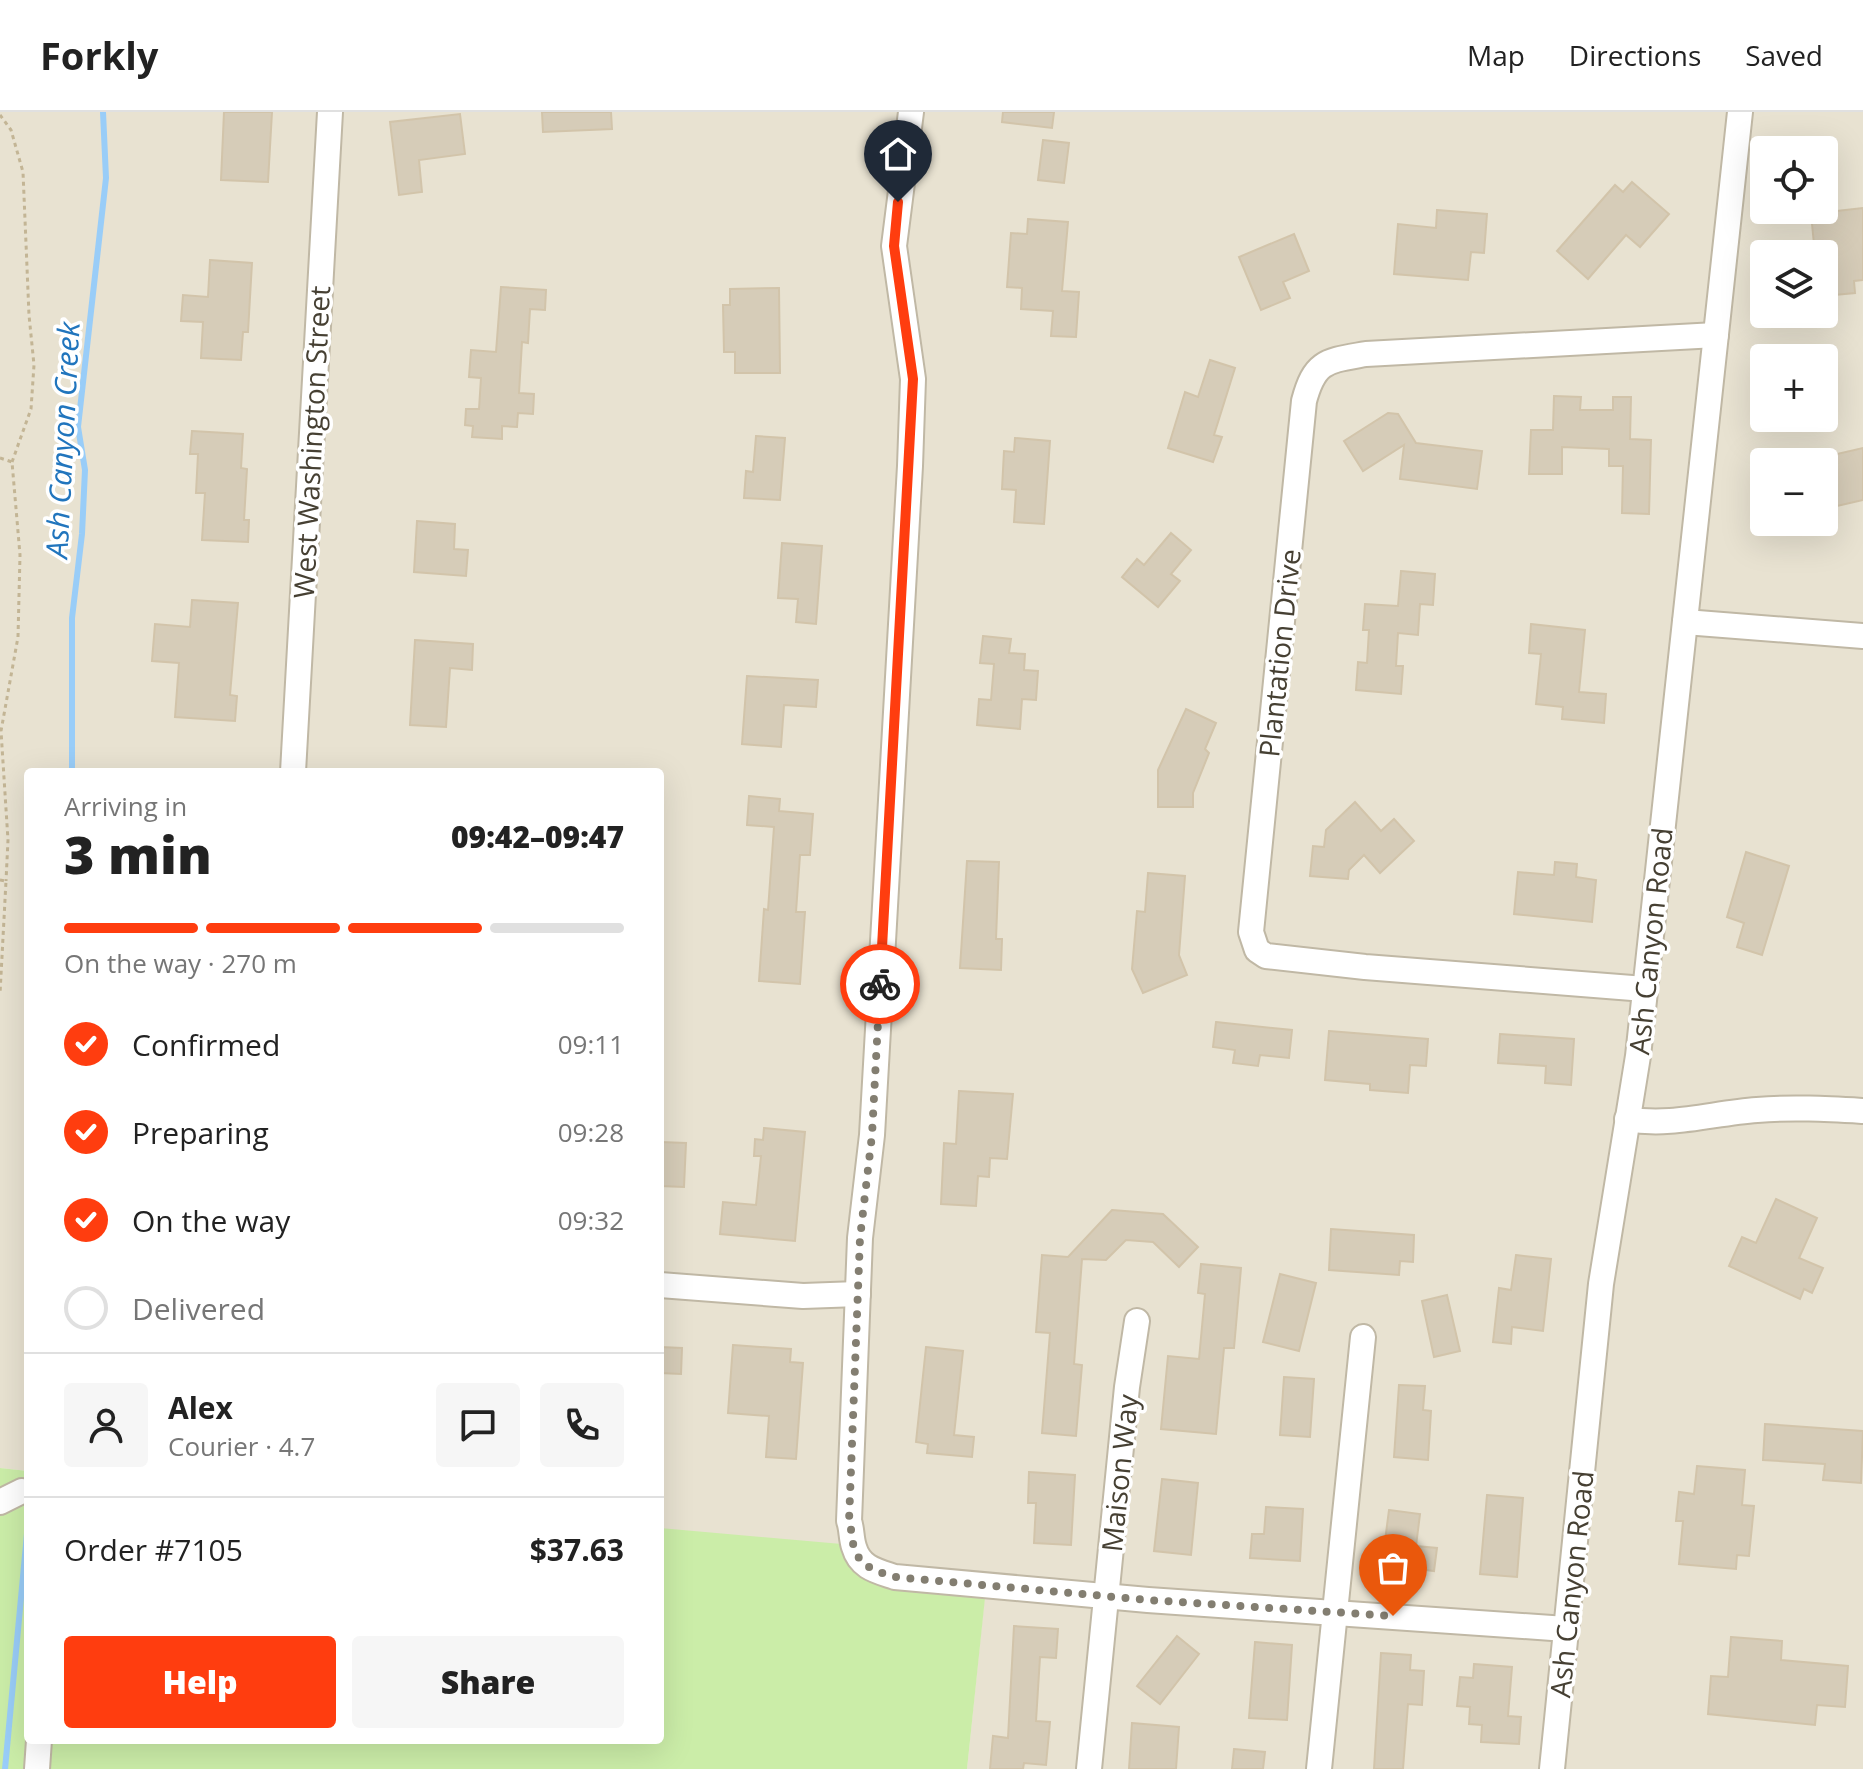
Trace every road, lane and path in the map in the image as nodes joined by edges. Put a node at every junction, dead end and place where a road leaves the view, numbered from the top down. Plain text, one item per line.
1 (330, 112) edge
2 (911, 112) edge
3 (1740, 112) edge
4 (0, 115) edge
5 (1716, 335) junction
6 (0, 458) edge
7 (12, 462) junction
8 (1685, 622) junction
9 (1863, 636) edge
10 (293, 768) edge
11 (3, 880) edge
12 (1645, 989) junction
13 (0, 994) edge
14 (1863, 1111) edge
15 (1627, 1119) junction
16 (664, 1285) edge
17 (858, 1294) junction
18 (1137, 1321) dead end
19 (1363, 1337) dead end
20 (24, 1491) edge
21 (0, 1502) edge
22 (1107, 1595) junction
23 (1335, 1613) junction
24 (1566, 1629) junction
25 (39, 1744) edge
26 (1558, 1768) edge
27 (37, 1769) edge
28 (1089, 1769) edge
29 (1319, 1769) edge

1 - 10 street, West Washington Street
2 - 17 street
3 - 5 street, Ash Canyon Road
4 - 7 path
5 - 8 street, Ash Canyon Road
5 - 12 street, Plantation Drive
6 - 7 path
7 - 11 path
8 - 9 street
8 - 12 street, Ash Canyon Road
11 - 13 path
12 - 15 street, Ash Canyon Road
14 - 15 street
15 - 24 street, Ash Canyon Road
16 - 17 street
17 - 22 street
18 - 22 street, Maison Way
19 - 23 street
20 - 21 street
22 - 23 street
22 - 28 street, Maison Way
23 - 24 street
23 - 29 street
24 - 26 street, Ash Canyon Road
25 - 27 street

